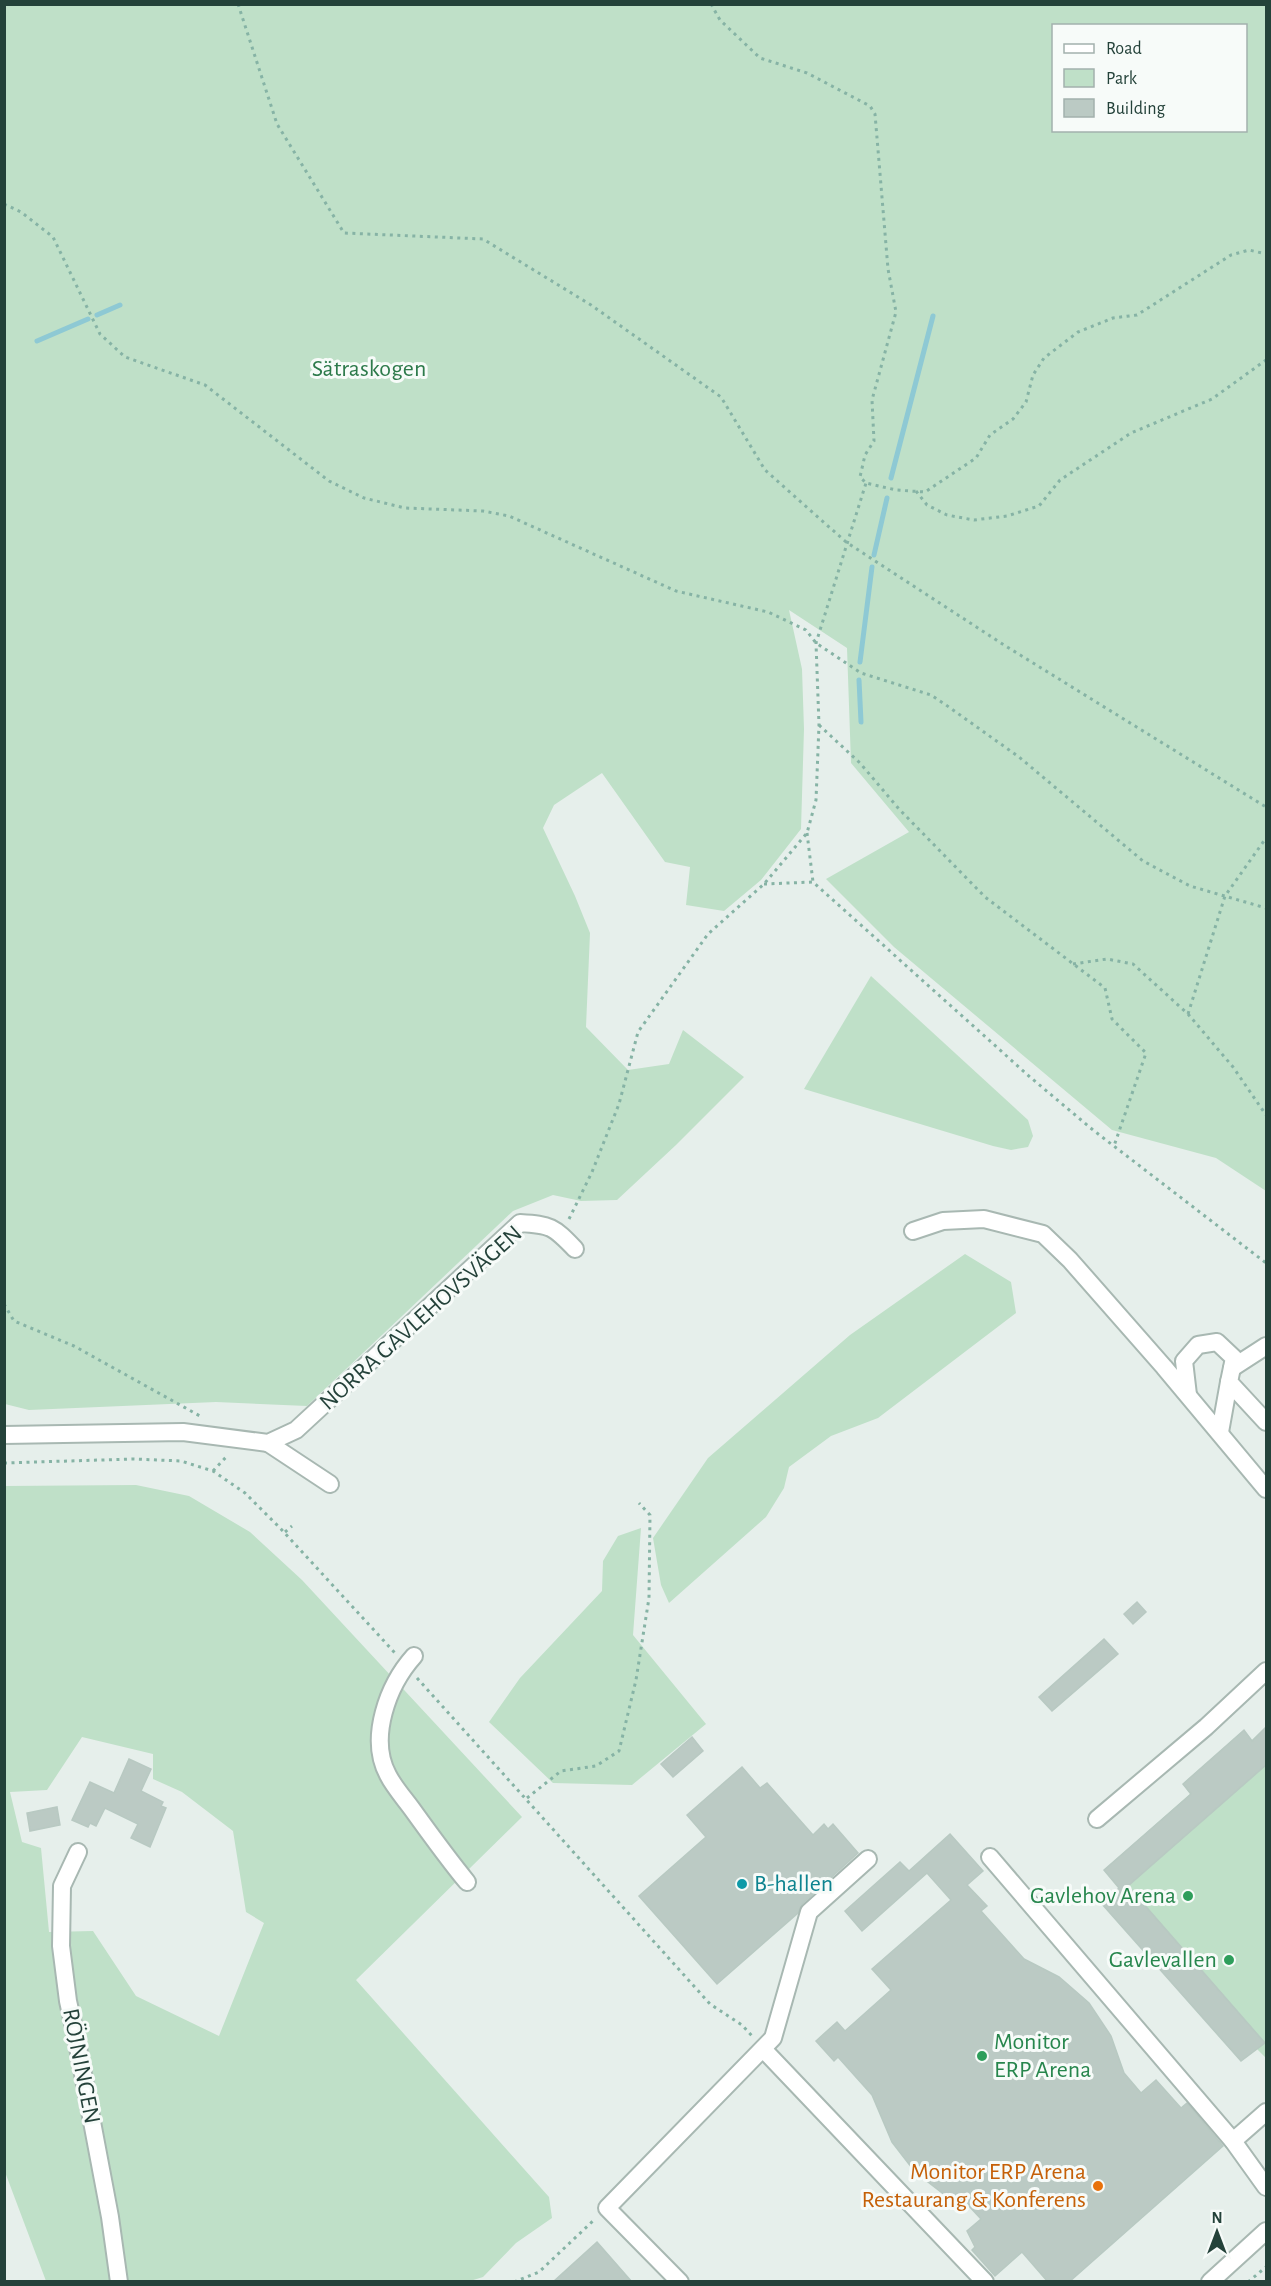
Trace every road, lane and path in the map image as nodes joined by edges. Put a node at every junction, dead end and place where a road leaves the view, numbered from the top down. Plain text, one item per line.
1 (238, 4) edge
2 (711, 4) edge
3 (4, 204) edge
4 (1266, 254) edge
5 (1266, 360) edge
6 (866, 483) junction
7 (916, 491) junction
8 (846, 542) junction
9 (816, 643) junction
10 (819, 725) junction
11 (1266, 807) edge
12 (807, 833) junction
13 (1266, 838) edge
14 (813, 882) junction
15 (764, 884) junction
16 (1225, 896) junction
17 (1266, 908) edge
18 (1071, 964) junction
19 (1188, 1014) junction
20 (1266, 1115) edge
21 (1114, 1146) junction
22 (913, 1231) dead end
23 (561, 1234) junction
24 (574, 1249) dead end
25 (1266, 1263) edge
26 (4, 1304) edge
27 (1266, 1346) edge
28 (1231, 1375) junction
29 (1188, 1395) junction
30 (201, 1416) dead end
31 (1266, 1422) edge
32 (1220, 1432) junction
33 (4, 1435) edge
34 (268, 1443) junction
35 (4, 1463) edge
36 (330, 1484) dead end
37 (1266, 1489) edge
38 (639, 1503) dead end
39 (292, 1526) dead end
40 (285, 1532) junction
41 (410, 1661) junction
42 (1266, 1671) edge
43 (527, 1798) junction
44 (1097, 1818) dead end
45 (78, 1852) dead end
46 (990, 1857) dead end
47 (868, 1859) dead end
48 (467, 1882) dead end
49 (763, 2049) junction
50 (1266, 2112) edge
51 (1233, 2141) junction
52 (1266, 2187) edge
53 (607, 2208) junction
54 (1266, 2231) edge
55 (1266, 2267) edge
56 (119, 2282) edge
57 (514, 2282) edge
58 (680, 2282) edge
59 (985, 2282) edge
60 (1210, 2282) edge
61 (1248, 2282) edge

1 - 8 path
2 - 6 path
3 - 9 path
4 - 7 path
5 - 7 path
6 - 7 path
6 - 8 path
8 - 9 path
8 - 11 path
9 - 10 path
9 - 16 path
10 - 12 path
10 - 18 path
12 - 14 path
12 - 15 path
13 - 16 path
14 - 15 path
14 - 21 path
15 - 23 path
16 - 17 path
16 - 19 path
18 - 19 path
18 - 21 path
19 - 20 path
21 - 25 path
22 - 29 street
23 - 24 street, NORRA GAVLEHOVSVÄGEN
23 - 34 street, NORRA GAVLEHOVSVÄGEN
26 - 30 path
27 - 28 street
28 - 29 street
28 - 31 street
28 - 32 street
29 - 32 street
32 - 37 street
33 - 34 street
34 - 36 street
35 - 40 path
38 - 43 path
39 - 40 path
40 - 41 path
41 - 43 path
41 - 48 street
42 - 44 street
43 - 49 path
45 - 56 street, RÖJNINGEN
46 - 51 street
47 - 49 street
49 - 53 street
49 - 59 street
50 - 51 street
51 - 52 street
53 - 57 path
53 - 58 street
54 - 60 street
55 - 61 path

